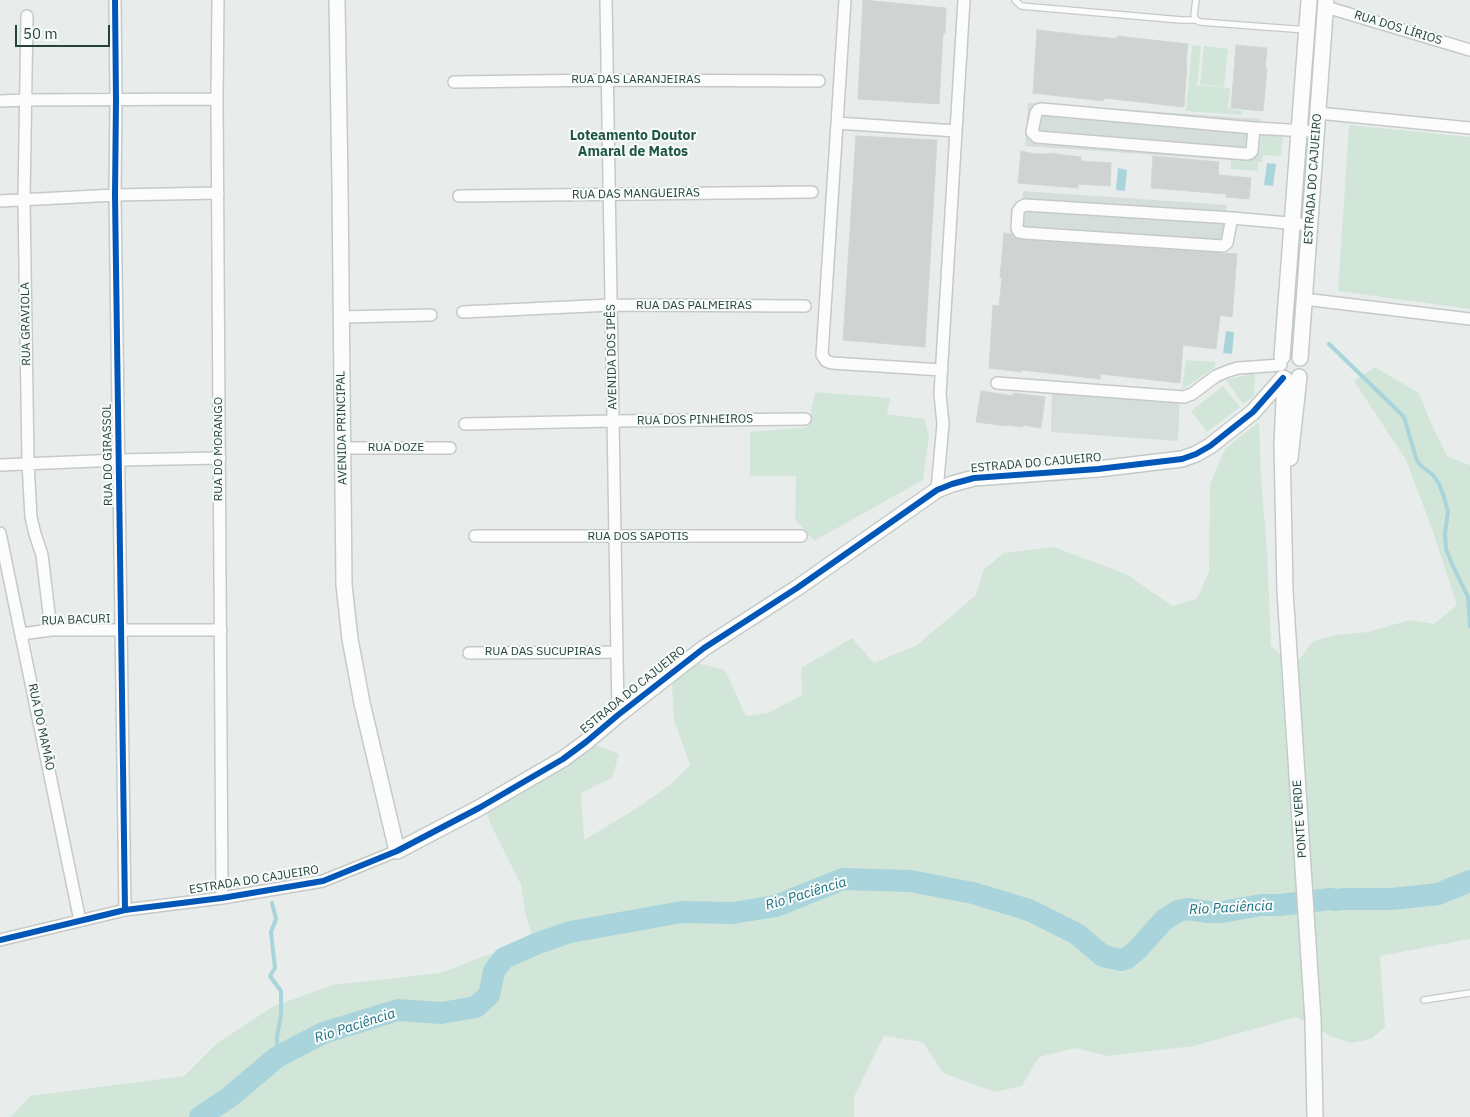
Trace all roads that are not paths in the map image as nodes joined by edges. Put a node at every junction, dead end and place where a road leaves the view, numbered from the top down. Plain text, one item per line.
1 (115, 0) edge
2 (218, 0) edge
3 (337, 0) edge
4 (606, 0) edge
5 (845, 0) edge
6 (964, 0) edge
7 (1016, 0) edge
8 (1196, 0) edge
9 (1309, 0) edge
10 (1326, 3) edge
11 (26, 16) dead end
12 (1196, 20) junction
13 (1307, 30) junction
14 (1324, 32) junction
15 (1470, 50) edge
16 (608, 80) junction
17 (819, 81) dead end
18 (454, 82) dead end
19 (116, 99) junction
20 (218, 99) junction
21 (26, 100) junction
22 (0, 101) edge
23 (1318, 113) junction
24 (837, 123) junction
25 (1254, 128) junction
26 (1470, 128) edge
27 (1299, 130) junction
28 (956, 131) junction
29 (1317, 131) junction
30 (812, 192) dead end
31 (218, 193) junction
32 (610, 194) junction
33 (116, 195) junction
34 (459, 196) dead end
35 (24, 199) junction
36 (0, 201) edge
37 (1232, 218) junction
38 (1292, 223) junction
39 (1310, 225) junction
40 (1304, 299) junction
41 (611, 305) junction
42 (806, 306) dead end
43 (464, 312) dead end
44 (432, 315) dead end
45 (341, 316) junction
46 (1470, 319) edge
47 (942, 370) junction
48 (1285, 371) junction
49 (997, 383) dead end
50 (804, 419) dead end
51 (613, 421) junction
52 (465, 424) dead end
53 (342, 448) junction
54 (450, 448) dead end
55 (220, 458) junction
56 (119, 460) junction
57 (28, 463) junction
58 (0, 465) edge
59 (937, 490) junction
60 (0, 533) edge
61 (475, 536) dead end
62 (801, 536) dead end
63 (615, 537) junction
64 (51, 630) junction
65 (122, 630) junction
66 (221, 630) junction
67 (21, 634) junction
68 (617, 652) junction
69 (469, 653) dead end
70 (618, 715) junction
71 (398, 851) junction
72 (222, 898) junction
73 (125, 910) junction
74 (80, 921) junction
75 (0, 940) edge
76 (1470, 993) edge
77 (1424, 1000) dead end
78 (1315, 1117) edge

1 - 19 street, RUA DO GIRASSOL
2 - 20 street, RUA DO MORANGO
3 - 45 street, AVENIDA PRINCIPAL
4 - 16 street, AVENIDA DOS IPÊS
5 - 24 street
6 - 28 street
7 - 12 lane
8 - 12 lane
9 - 13 street, ESTRADA DO CAJUEIRO
10 - 14 street, ESTRADA DO CAJUEIRO
10 - 15 street, RUA DOS LÍRIOS
11 - 21 street, RUA GRAVIOLA
12 - 13 lane
13 - 14 street
13 - 27 street, ESTRADA DO CAJUEIRO
14 - 23 street, ESTRADA DO CAJUEIRO
16 - 17 street, RUA DAS LARANJEIRAS
16 - 18 street, RUA DAS LARANJEIRAS
16 - 32 street, AVENIDA DOS IPÊS
19 - 20 street
19 - 21 street
19 - 33 street, RUA DO GIRASSOL
20 - 31 street, RUA DO MORANGO
21 - 22 street
21 - 35 street, RUA GRAVIOLA
23 - 26 street
23 - 29 street, ESTRADA DO CAJUEIRO
24 - 28 street
24 - 47 street
25 - 25 street
25 - 27 street
27 - 29 street
27 - 38 street, ESTRADA DO CAJUEIRO
28 - 47 street
29 - 39 street, ESTRADA DO CAJUEIRO
30 - 32 street, RUA DAS MANGUEIRAS
31 - 33 street
31 - 55 street, RUA DO MORANGO
32 - 34 street, RUA DAS MANGUEIRAS
32 - 41 street, AVENIDA DOS IPÊS
33 - 35 street
33 - 56 street, RUA DO GIRASSOL
35 - 36 street
35 - 57 street, RUA GRAVIOLA
37 - 37 street
37 - 38 street
38 - 39 street
38 - 48 street, ESTRADA DO CAJUEIRO
39 - 40 street, ESTRADA DO CAJUEIRO
40 - 46 street
40 - 48 street, ESTRADA DO CAJUEIRO
41 - 42 street, RUA DAS PALMEIRAS
41 - 43 street, RUA DAS PALMEIRAS
41 - 51 street, AVENIDA DOS IPÊS
44 - 45 street
45 - 53 street, AVENIDA PRINCIPAL
47 - 59 street
48 - 49 street
48 - 59 street, ESTRADA DO CAJUEIRO
48 - 78 street, PONTE VERDE
50 - 51 street, RUA DOS PINHEIROS
51 - 52 street, RUA DOS PINHEIROS
51 - 63 street, AVENIDA DOS IPÊS
53 - 54 street, RUA DOZE
53 - 71 street, AVENIDA PRINCIPAL
55 - 56 street
55 - 66 street, RUA DO MORANGO
56 - 57 street
56 - 65 street, RUA DO GIRASSOL
57 - 58 street
57 - 64 street, RUA GRAVIOLA
59 - 70 street, ESTRADA DO CAJUEIRO
60 - 67 street, RUA DO MAMÃO
61 - 63 street, RUA DOS SAPOTIS
62 - 63 street, RUA DOS SAPOTIS
63 - 68 street, AVENIDA DOS IPÊS
64 - 65 street, RUA BACURI
64 - 67 street, RUA BACURI
65 - 66 street, RUA BACURI
65 - 73 street, RUA DO GIRASSOL
66 - 72 street, RUA DO MORANGO
67 - 74 street, RUA DO MAMÃO
68 - 69 street, RUA DAS SUCUPIRAS
68 - 70 street, AVENIDA DOS IPÊS
70 - 71 street, ESTRADA DO CAJUEIRO
71 - 72 street, ESTRADA DO CAJUEIRO
72 - 73 street, ESTRADA DO CAJUEIRO
73 - 74 street, ESTRADA DO CAJUEIRO
74 - 75 street, ESTRADA DO CAJUEIRO
76 - 77 lane

